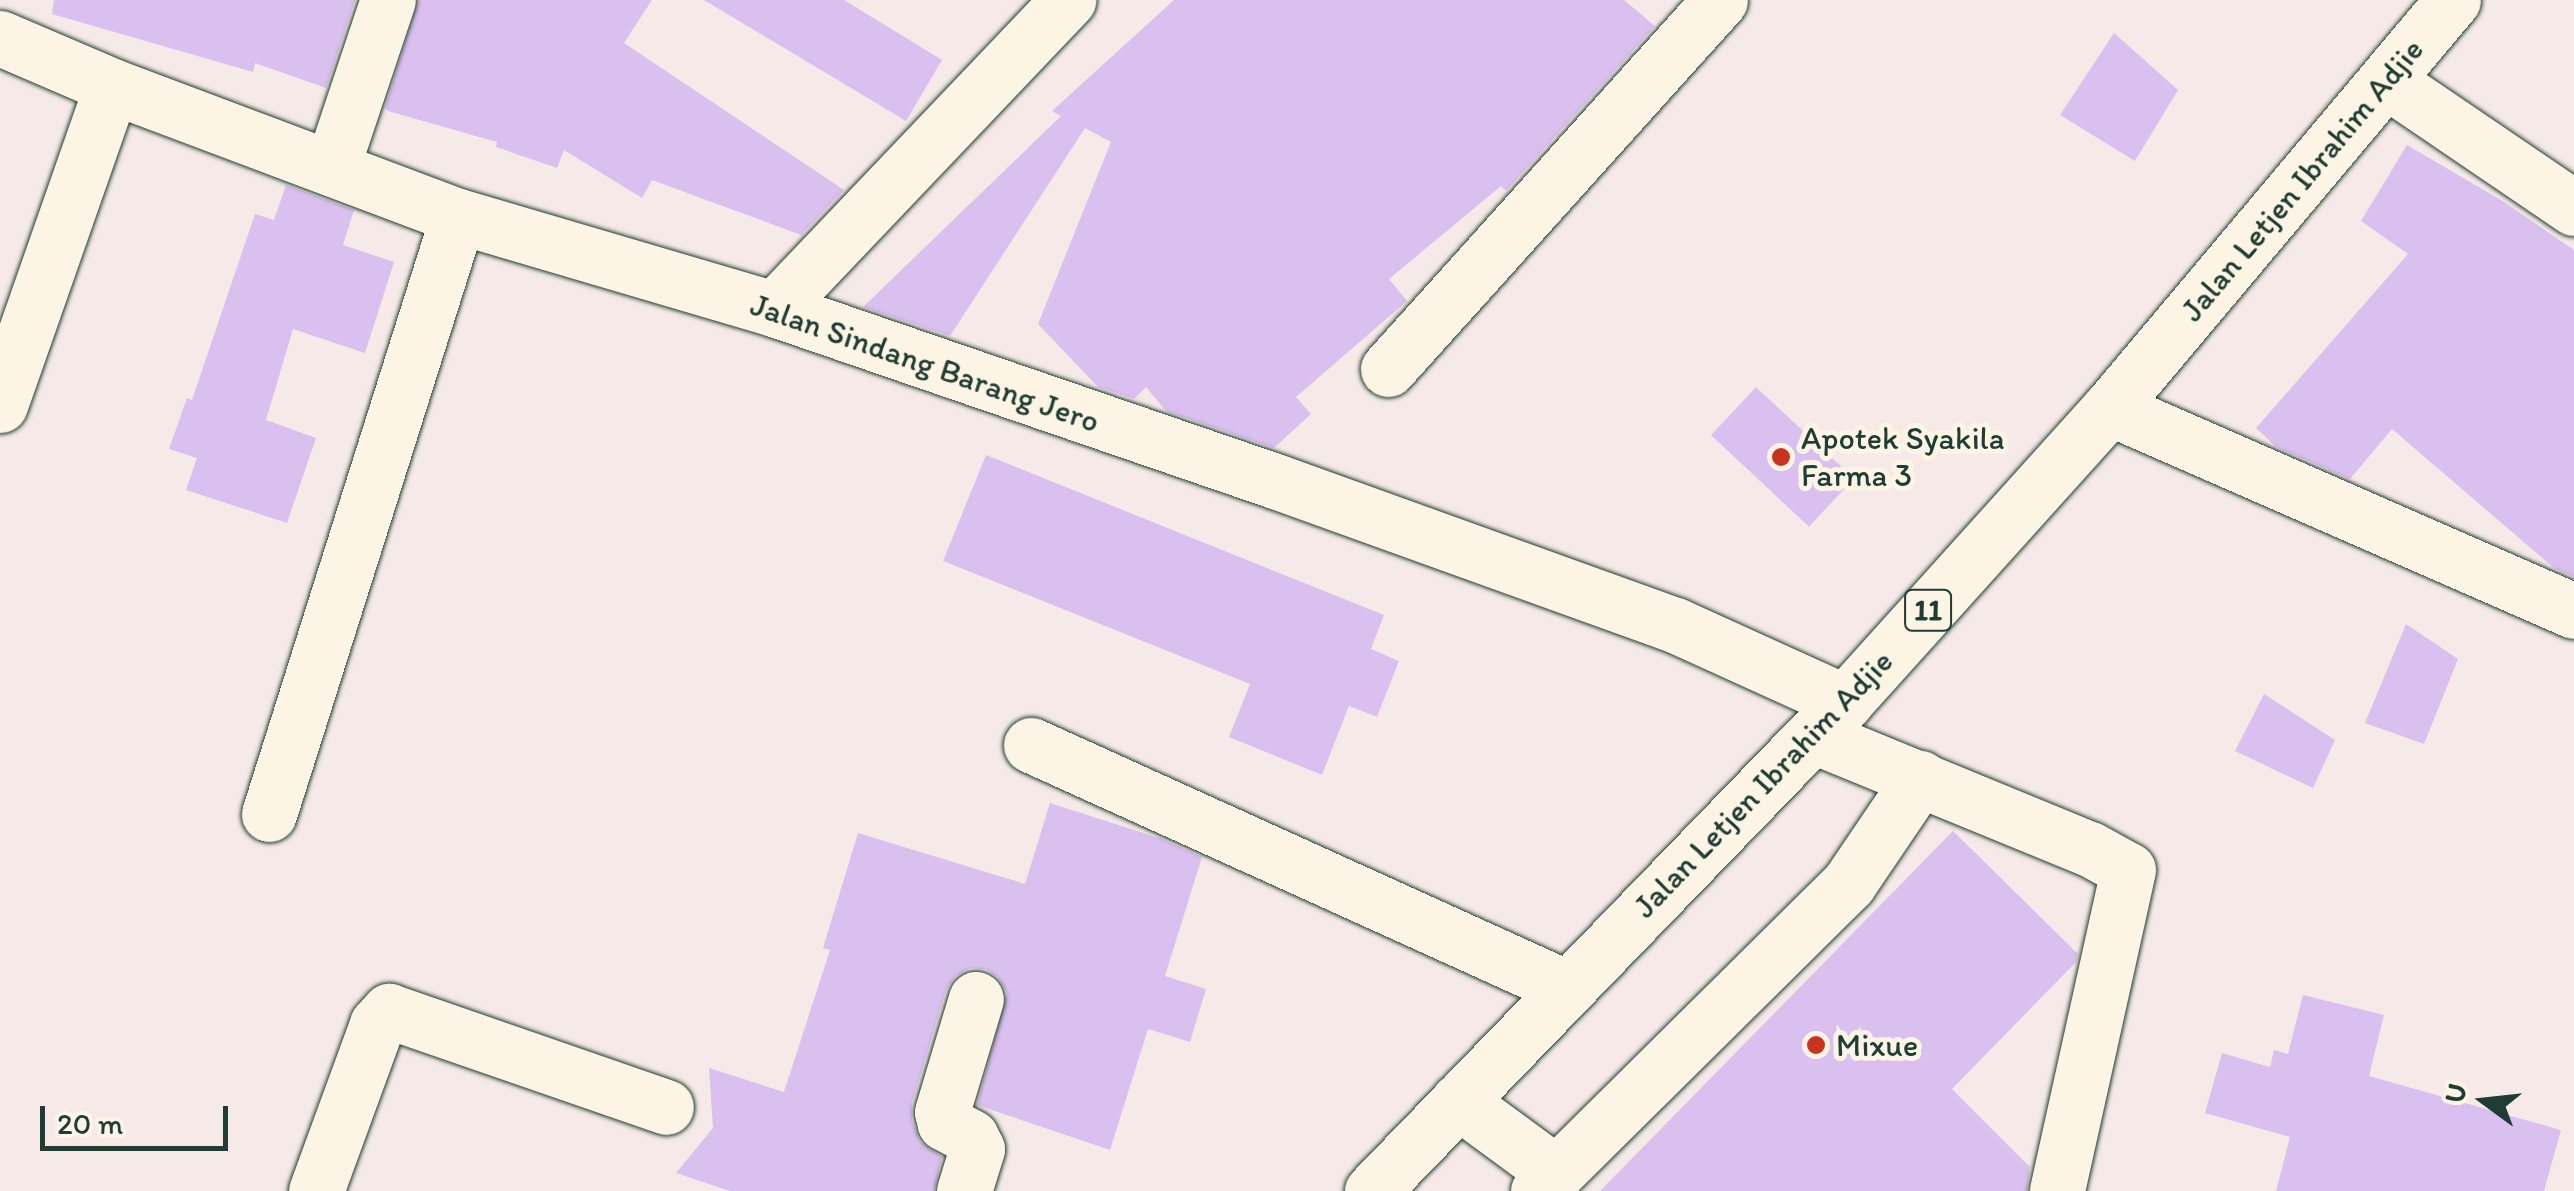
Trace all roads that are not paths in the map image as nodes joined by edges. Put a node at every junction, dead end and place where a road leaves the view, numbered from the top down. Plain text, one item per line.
1 (388, 0) edge
2 (1068, 0) edge
3 (1720, 0) edge
4 (2453, 0) edge
5 (0, 38) edge
6 (2387, 81) junction
7 (112, 86) junction
8 (332, 167) junction
9 (2574, 208) edge
10 (458, 216) junction
11 (774, 309) junction
12 (1388, 369) dead end
13 (0, 404) edge
14 (2110, 408) junction
15 (2574, 610) edge
16 (1830, 719) junction
17 (1031, 745) dead end
18 (1920, 778) junction
19 (269, 814) dead end
20 (1565, 987) junction
21 (976, 999) dead end
22 (1458, 1101) junction
23 (666, 1107) dead end
24 (1547, 1182) edge
25 (316, 1191) edge
26 (964, 1191) edge
27 (1372, 1191) edge
28 (2057, 1191) edge

1 - 8 street
2 - 11 street
3 - 12 street
4 - 6 street, Jalan Letjen Ibrahim Adjie / 11
5 - 7 street, Jalan Sindang Barang Jero
6 - 9 street
6 - 14 street, Jalan Letjen Ibrahim Adjie / 11
7 - 8 street, Jalan Sindang Barang Jero
7 - 13 street
8 - 10 street, Jalan Sindang Barang Jero
10 - 11 street, Jalan Sindang Barang Jero
10 - 19 street
11 - 16 street, Jalan Sindang Barang Jero
14 - 15 street
14 - 16 street, Jalan Letjen Ibrahim Adjie / 11
16 - 18 street, Jalan Sindang Barang Jero
16 - 20 street, Jalan Letjen Ibrahim Adjie / 11
17 - 20 street
18 - 24 street
18 - 28 street, Jalan Sindang Barang Jero
20 - 22 street, Jalan Letjen Ibrahim Adjie / 11
21 - 26 street
22 - 24 street
22 - 27 street, Jalan Letjen Ibrahim Adjie / 11
23 - 25 street

